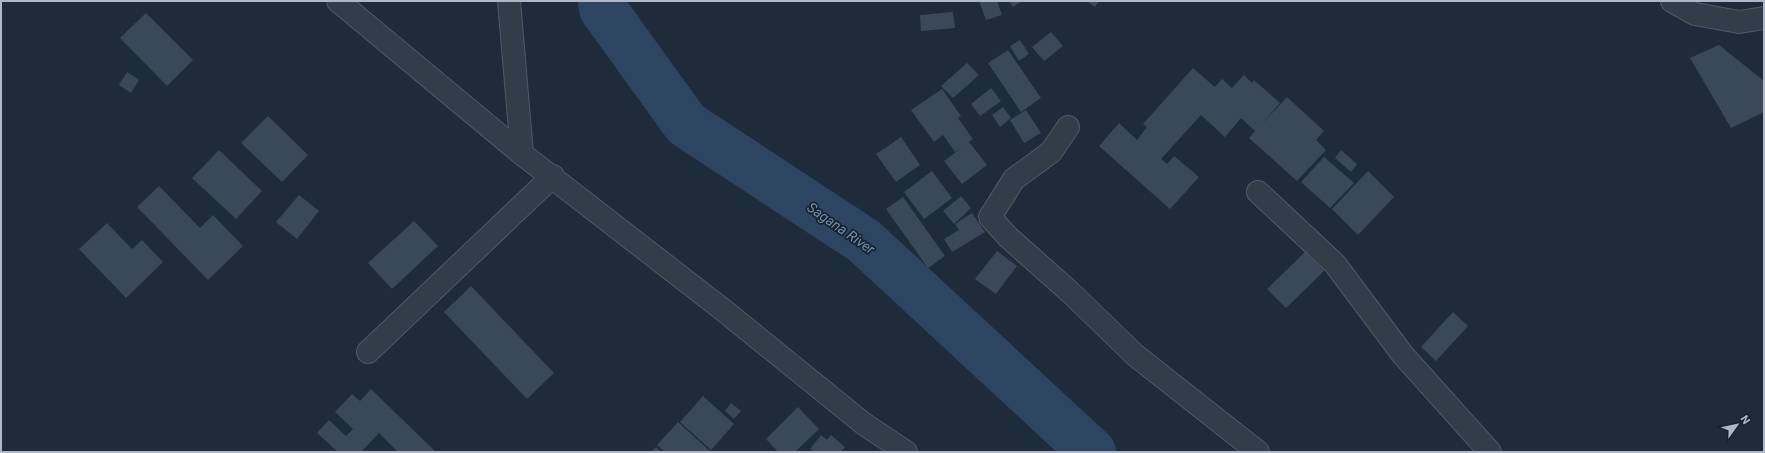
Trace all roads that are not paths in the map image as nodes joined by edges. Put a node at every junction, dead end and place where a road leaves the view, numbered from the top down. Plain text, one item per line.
1 (338, 1) edge
2 (509, 1) edge
3 (1672, 1) edge
4 (1764, 18) edge
5 (1068, 127) dead end
6 (522, 154) junction
7 (553, 176) junction
8 (1258, 192) dead end
9 (368, 352) dead end
10 (906, 452) edge
11 (1258, 452) edge
12 (1490, 452) edge

1 - 6 street
2 - 6 street
3 - 4 street
5 - 11 street
6 - 7 street
7 - 9 street
7 - 10 street
8 - 12 street

